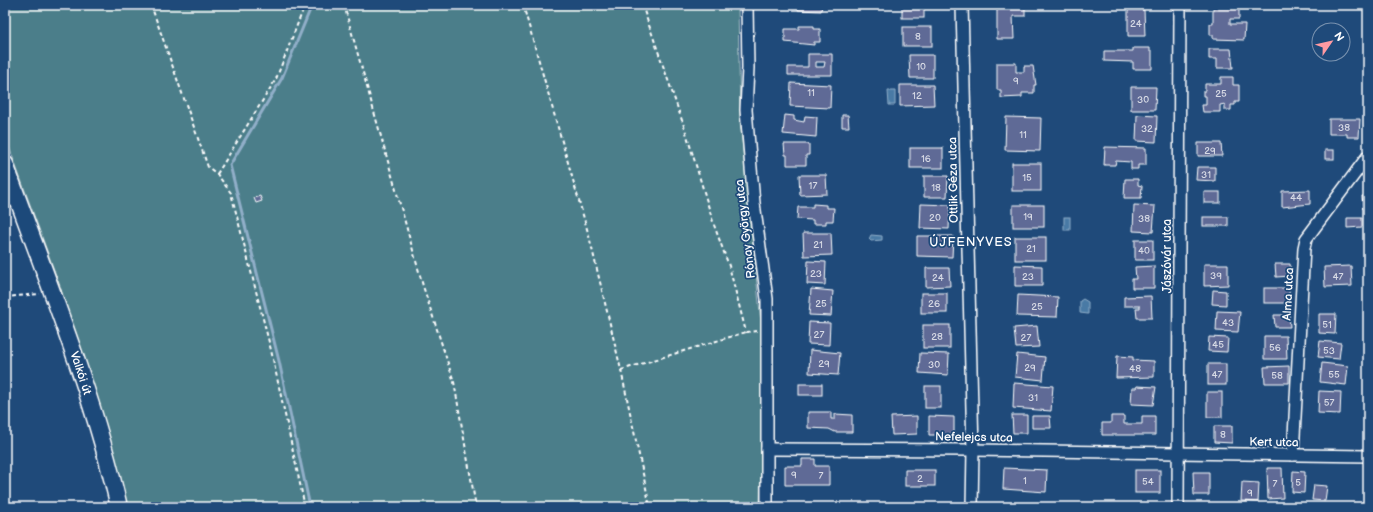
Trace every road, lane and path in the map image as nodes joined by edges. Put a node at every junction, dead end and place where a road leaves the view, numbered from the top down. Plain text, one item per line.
1 (151, 5) edge
2 (305, 5) edge
3 (344, 5) edge
4 (523, 5) edge
5 (642, 5) edge
6 (747, 5) edge
7 (962, 5) edge
8 (1180, 5) edge
9 (1368, 156) edge
10 (5, 164) edge
11 (217, 174) junction
12 (11, 200) edge
13 (54, 294) junction
14 (5, 297) edge
15 (767, 330) junction
16 (746, 332) junction
17 (621, 370) junction
18 (767, 449) junction
19 (973, 450) junction
20 (1179, 454) junction
21 (1293, 455) junction
22 (1368, 456) edge
23 (118, 507) edge
24 (305, 507) edge
25 (476, 507) edge
26 (650, 507) edge
27 (767, 507) edge
28 (972, 507) edge
29 (1178, 507) edge

1 - 11 path
2 - 11 path
3 - 25 path
4 - 17 path
5 - 16 path
6 - 15 street, Rónay György utca
7 - 19 street, Ottlik Géza utca
8 - 20 street, Jászóvár utca
9 - 21 street, Alma utca
10 - 12 main road, Valkói út
11 - 24 path
12 - 13 main road, Valkói út
13 - 14 path
13 - 23 main road, Valkói út
15 - 16 path
15 - 18 street, Rónay György utca
16 - 17 path
17 - 26 path
18 - 19 street, Nefelejcs utca
18 - 27 street, Rónay György utca
19 - 20 street, Nefelejcs utca
19 - 28 street, Ottlik Géza utca
20 - 21 street, Kert utca
20 - 29 street, Jászóvár utca
21 - 22 street, Kert utca

